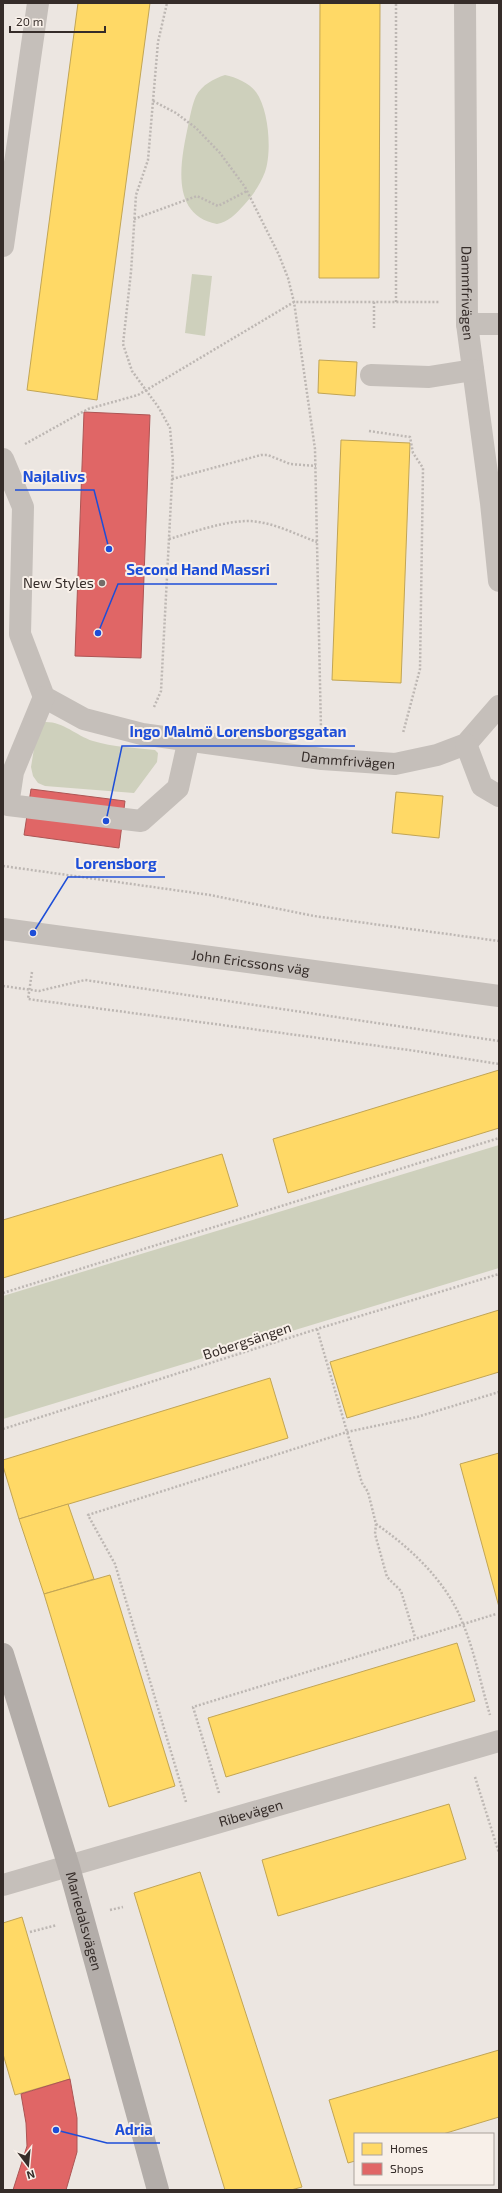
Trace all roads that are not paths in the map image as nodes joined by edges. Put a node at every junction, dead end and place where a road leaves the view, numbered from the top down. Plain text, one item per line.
1 (38, 3) edge
2 (465, 3) edge
3 (3, 246) edge
4 (467, 324) junction
5 (499, 324) edge
6 (473, 370) junction
7 (371, 375) dead end
8 (3, 459) edge
9 (499, 581) edge
10 (12, 633) edge
11 (44, 697) junction
12 (499, 706) edge
13 (189, 739) junction
14 (466, 744) junction
15 (499, 796) edge
16 (3, 929) edge
17 (499, 996) edge
18 (3, 1654) edge
19 (498, 1741) edge
20 (69, 1867) junction
21 (3, 1885) edge
22 (158, 2190) edge

1 - 3 street
2 - 4 street, Dammfrivägen
4 - 5 street
4 - 6 street, Dammfrivägen
6 - 7 street
6 - 9 street, Dammfrivägen
8 - 10 street
10 - 11 street
11 - 13 street, Dammfrivägen
11 - 13 street
12 - 14 street, Dammfrivägen
13 - 14 street, Dammfrivägen
14 - 15 street
16 - 17 street, John Ericssons väg
18 - 20 main road, Mariedalsvägen
19 - 20 street, Ribevägen
20 - 21 street, Ribevägen
20 - 22 main road, Mariedalsvägen

